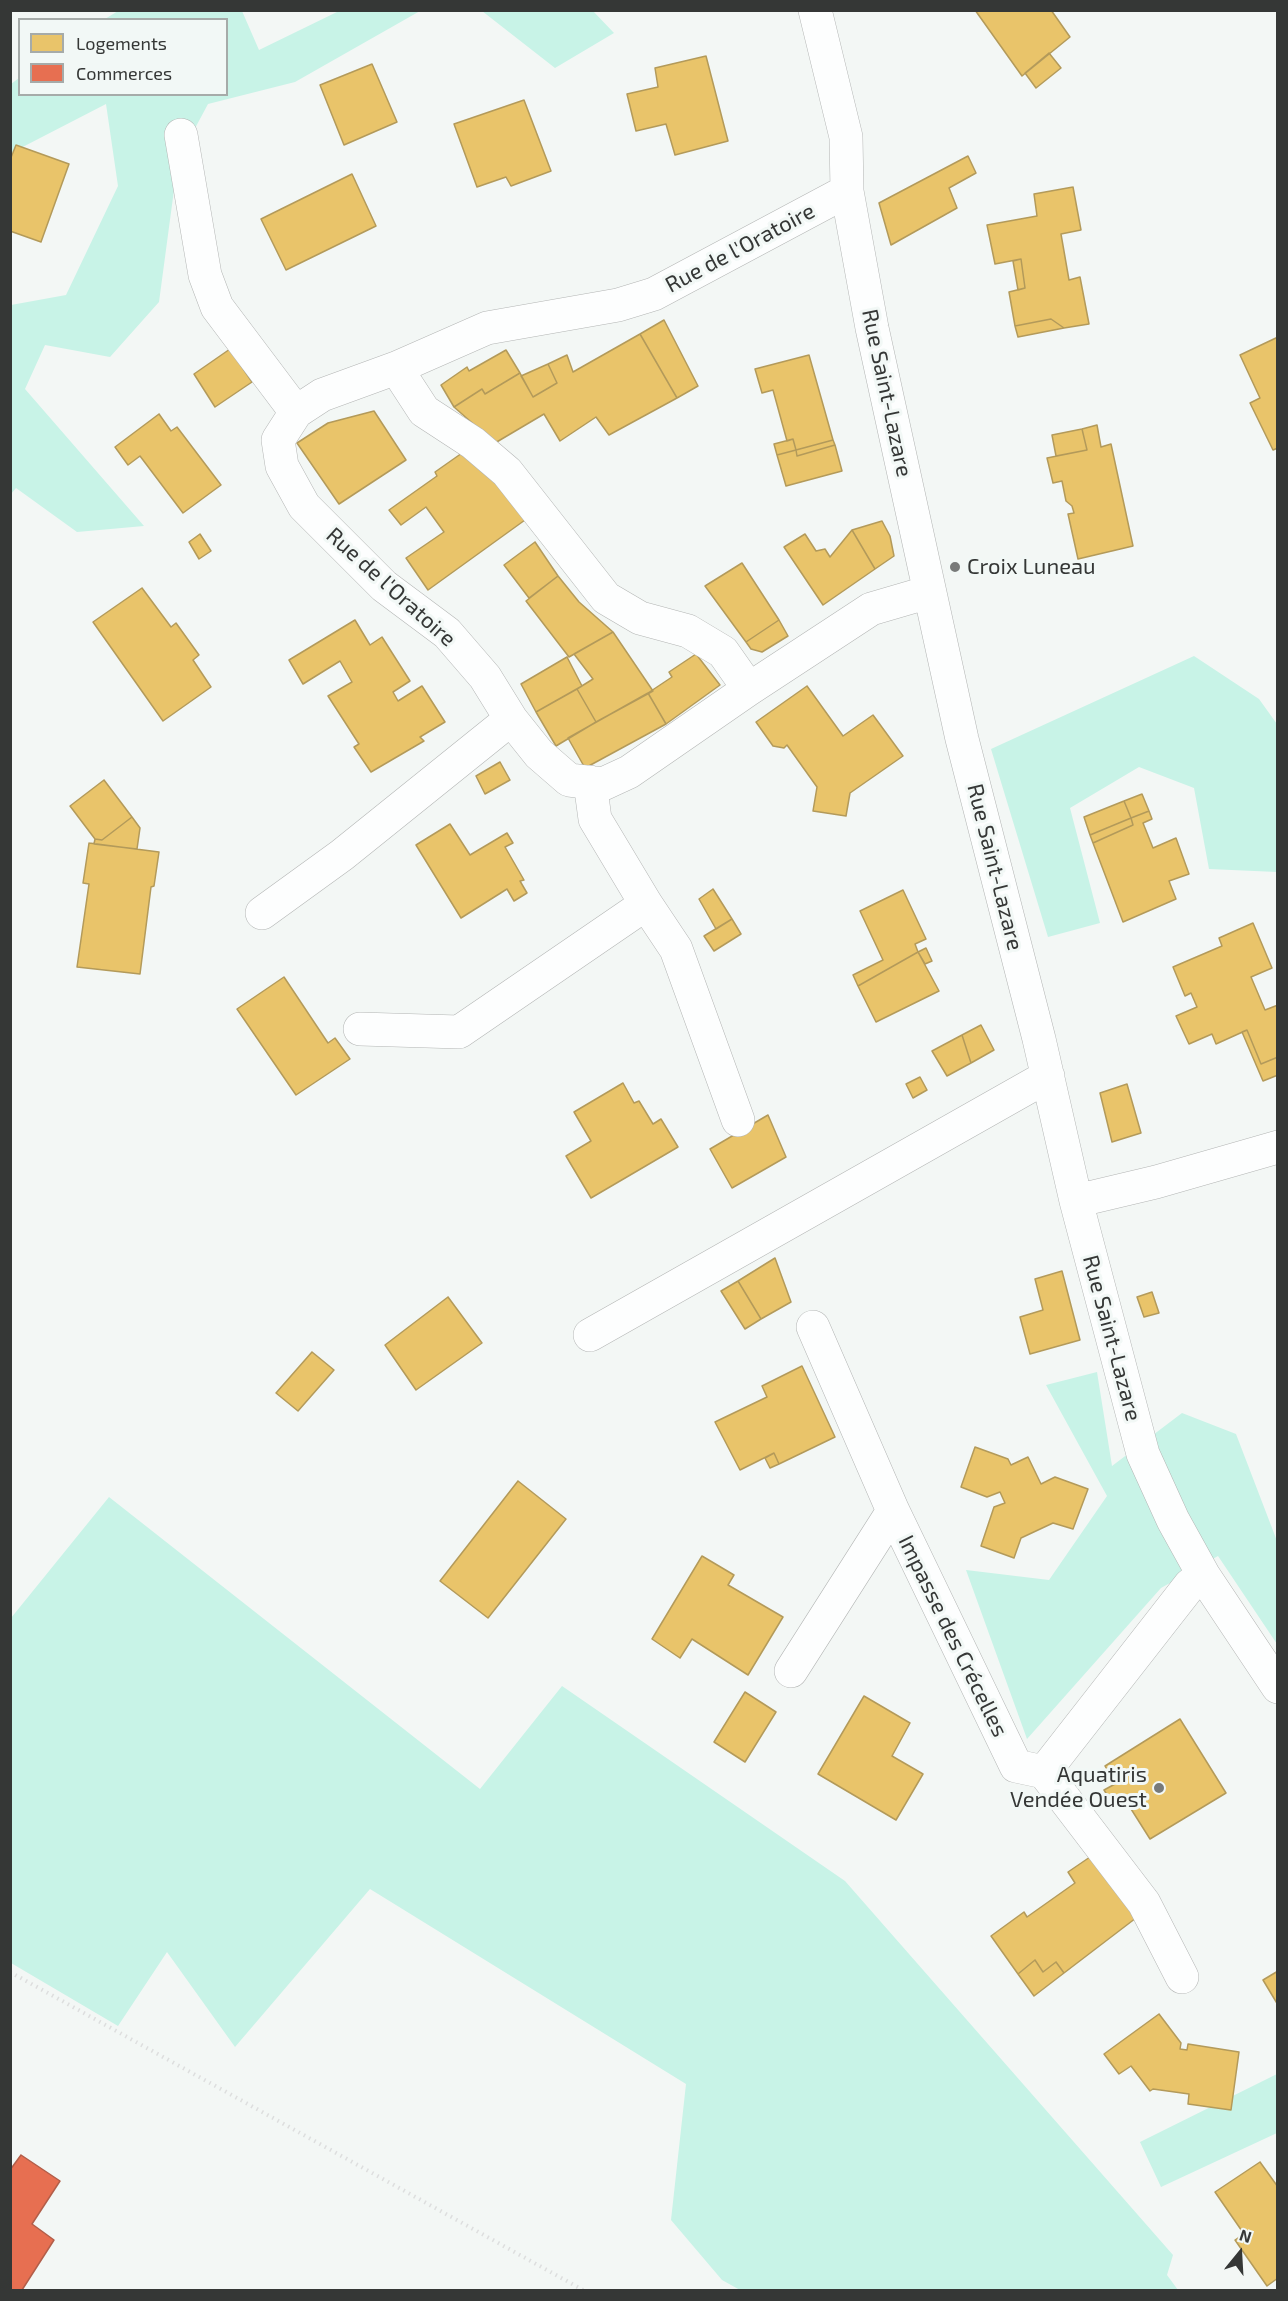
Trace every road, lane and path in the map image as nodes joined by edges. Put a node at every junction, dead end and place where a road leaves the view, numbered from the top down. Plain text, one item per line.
1 (815, 10) edge
2 (181, 135) dead end
3 (848, 191) junction
4 (396, 368) junction
5 (296, 412) junction
6 (929, 591) junction
7 (748, 689) junction
8 (511, 719) junction
9 (590, 782) junction
10 (645, 904) junction
11 (262, 913) dead end
12 (360, 1029) dead end
13 (1048, 1076) junction
14 (738, 1120) dead end
15 (1278, 1147) edge
16 (1076, 1201) junction
17 (813, 1327) dead end
18 (590, 1335) dead end
19 (893, 1511) junction
20 (1204, 1576) junction
21 (791, 1671) dead end
22 (1278, 1688) edge
23 (1044, 1772) junction
24 (10, 1972) edge
25 (1182, 1977) dead end
26 (583, 2290) edge

1 - 3 street, Rue Saint-Lazare
2 - 5 street
3 - 4 street, Rue de l'Oratoire
3 - 6 street, Rue Saint-Lazare
4 - 5 street, Rue de l'Oratoire
4 - 7 street
5 - 8 street, Rue de l'Oratoire
6 - 7 street, Rue de l'Oratoire
6 - 13 street, Rue Saint-Lazare
7 - 9 street, Rue de l'Oratoire
8 - 9 street, Rue de l'Oratoire
8 - 11 street
9 - 10 street
10 - 12 street
10 - 14 street
13 - 16 street, Rue Saint-Lazare
13 - 18 street
15 - 16 street
16 - 20 street, Rue Saint-Lazare
17 - 19 street
19 - 21 street
19 - 23 street, Impasse des Crécelles
20 - 22 street, Rue Saint-Lazare
20 - 23 street
23 - 25 street
24 - 26 path

